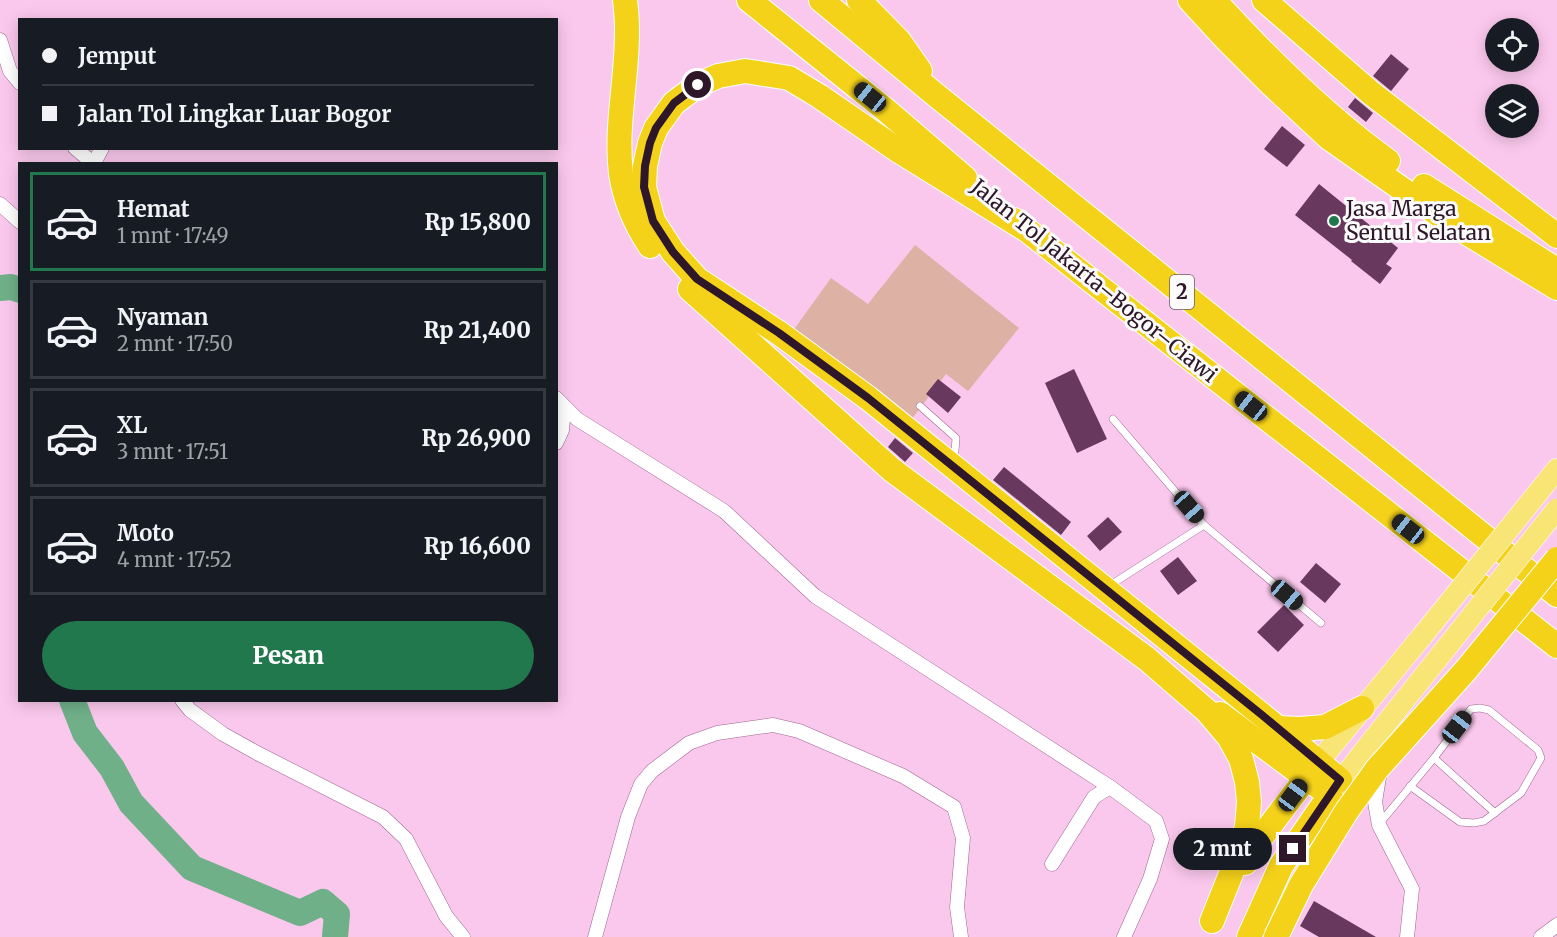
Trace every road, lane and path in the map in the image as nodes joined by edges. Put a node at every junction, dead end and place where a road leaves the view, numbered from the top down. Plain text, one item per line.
1 (625, 0) edge
2 (749, 0) edge
3 (821, 0) edge
4 (859, 0) edge
5 (1190, 0) edge
6 (1214, 0) edge
7 (1264, 0) edge
8 (0, 40) edge
9 (18, 81) edge
10 (937, 96) junction
11 (77, 150) edge
12 (92, 162) edge
13 (0, 204) edge
14 (18, 220) edge
15 (1025, 230) junction
16 (1557, 236) edge
17 (1557, 271) edge
18 (1557, 288) edge
19 (560, 403) edge
20 (920, 406) dead end
21 (1113, 419) dead end
22 (558, 439) edge
23 (947, 462) junction
24 (1551, 476) edge
25 (1557, 509) edge
26 (1204, 525) junction
27 (1557, 559) edge
28 (1105, 589) junction
29 (1557, 594) edge
30 (1321, 623) dead end
31 (1557, 646) edge
32 (1147, 659) junction
33 (184, 702) edge
34 (1362, 708) junction
35 (1278, 728) junction
36 (1364, 750) junction
37 (1434, 758) junction
38 (1312, 770) junction
39 (1410, 786) junction
40 (1110, 787) junction
41 (1335, 788) junction
42 (1495, 813) junction
43 (1379, 825) junction
44 (1052, 864) dead end
45 (1557, 925) edge
46 (1208, 929) edge
47 (463, 937) edge
48 (595, 937) edge
49 (961, 937) edge
50 (1124, 937) edge
51 (1249, 937) edge
52 (1276, 937) edge
53 (1407, 937) edge
54 (1541, 937) edge

1 - 32 highway
2 - 15 highway, Jalan Tol Jakarta–Bogor–Ciawi / 2
3 - 10 highway, 2
4 - 10 highway
5 - 18 highway
6 - 17 highway
7 - 16 highway
8 - 9 street
10 - 29 highway, 2
11 - 12 street
13 - 14 street
15 - 23 highway
15 - 31 highway, Jalan Tol Jakarta–Bogor–Ciawi / 2
19 - 22 street
19 - 40 street
20 - 23 lane
21 - 26 lane
23 - 28 highway
24 - 34 main road, bridge
25 - 36 main road, bridge
26 - 28 lane
26 - 30 lane
27 - 52 highway, bridge
28 - 35 highway
32 - 38 highway
32 - 46 highway
33 - 47 street
34 - 35 highway
34 - 38 main road
35 - 38 highway
36 - 41 main road
36 - 43 street
37 - 39 lane
37 - 42 lane
37 - 42 lane
38 - 41 highway
38 - 46 highway
39 - 42 lane
39 - 43 lane
40 - 44 street
40 - 50 street
41 - 51 highway
43 - 53 street
45 - 54 street
48 - 49 street

